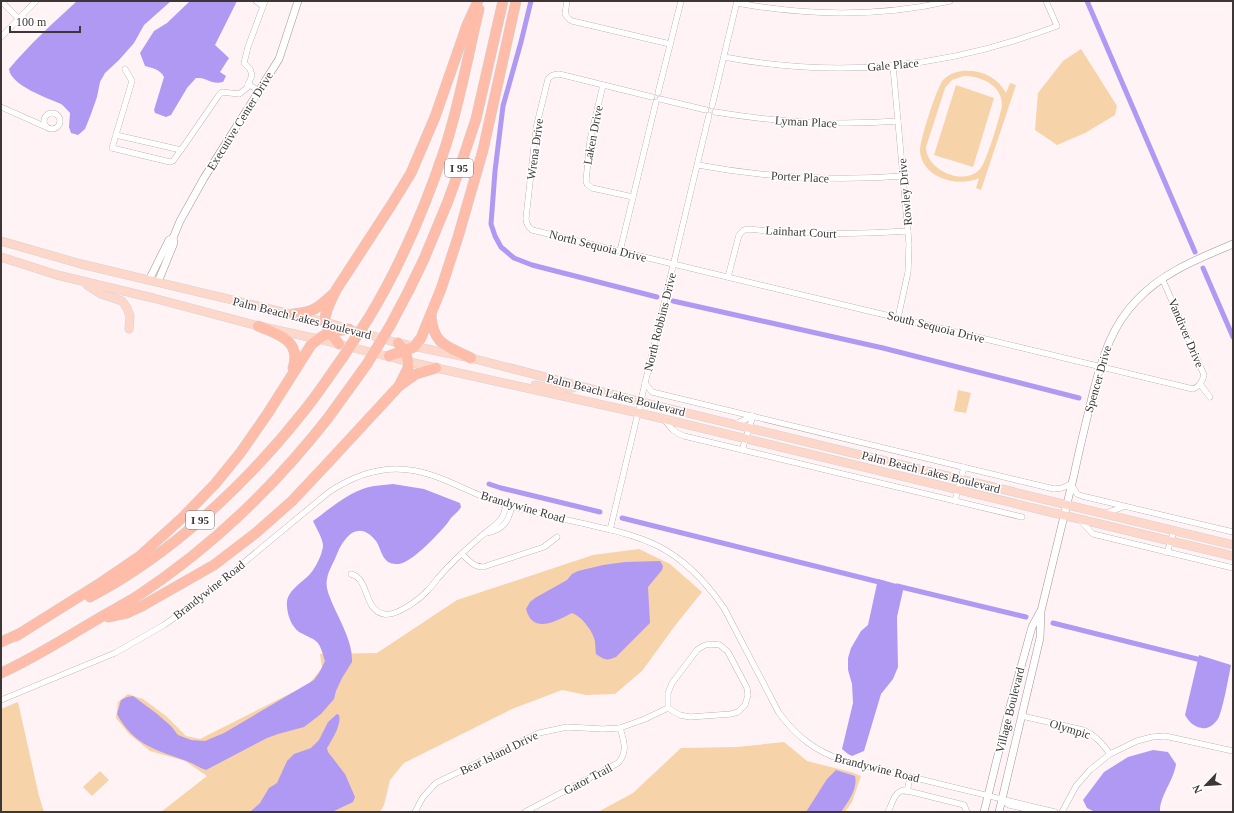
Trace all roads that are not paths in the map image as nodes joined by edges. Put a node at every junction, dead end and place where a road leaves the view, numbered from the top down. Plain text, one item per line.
1 (3, 1) edge
2 (36, 1) edge
3 (256, 1) edge
4 (298, 1) edge
5 (478, 1) edge
6 (481, 1) edge
7 (503, 1) edge
8 (516, 1) edge
9 (567, 1) edge
10 (681, 1) edge
11 (950, 1) edge
12 (1046, 1) edge
13 (737, 2) edge
14 (264, 3) edge
15 (18, 18) junction
16 (1, 37) edge
17 (670, 44) junction
18 (724, 57) junction
19 (893, 66) junction
20 (125, 69) dead end
21 (550, 77) joint
22 (248, 84) junction
23 (603, 85) junction
24 (259, 91) junction
25 (656, 99) junction
26 (1, 107) edge
27 (710, 112) junction
28 (898, 121) junction
29 (47, 127) dead end
30 (116, 135) junction
31 (181, 150) junction
32 (698, 164) junction
33 (903, 176) junction
34 (633, 198) junction
35 (526, 222) joint
36 (908, 231) junction
37 (173, 238) junction
38 (1, 241) edge
39 (1233, 244) edge
40 (620, 251) junction
41 (1, 257) edge
42 (674, 264) junction
43 (728, 277) junction
44 (1162, 278) junction
45 (149, 280) junction
46 (84, 282) junction
47 (158, 282) junction
48 (336, 290) junction
49 (431, 313) junction
50 (293, 314) junction
51 (898, 318) junction
52 (325, 322) junction
53 (258, 326) junction
54 (349, 328) junction
55 (129, 329) dead end
56 (329, 332) junction
57 (318, 339) junction
58 (340, 344) junction
59 (406, 347) junction
60 (388, 356) junction
61 (471, 358) junction
62 (408, 361) junction
63 (1100, 367) junction
64 (436, 368) junction
65 (289, 379) junction
66 (492, 380) junction
67 (554, 380) junction
68 (646, 384) junction
69 (399, 386) junction
70 (1199, 386) junction
71 (582, 387) junction
72 (555, 394) junction
73 (1210, 396) dead end
74 (641, 402) junction
75 (639, 413) junction
76 (753, 416) junction
77 (664, 419) junction
78 (734, 424) junction
79 (749, 428) junction
80 (746, 439) junction
81 (858, 441) junction
82 (742, 450) junction
83 (854, 454) junction
84 (851, 464) junction
85 (964, 467) junction
86 (848, 475) junction
87 (961, 479) junction
88 (1071, 484) junction
89 (958, 490) junction
90 (955, 501) junction
91 (1015, 503) junction
92 (506, 505) junction
93 (1066, 505) junction
94 (512, 506) junction
95 (1123, 506) junction
96 (1007, 514) junction
97 (1103, 514) junction
98 (1064, 515) junction
99 (1022, 517) dead end
100 (1079, 519) junction
101 (610, 530) junction
102 (1174, 531) junction
103 (1233, 532) edge
104 (485, 533) junction
105 (557, 537) dead end
106 (1171, 541) junction
107 (1233, 545) edge
108 (1167, 552) junction
109 (462, 554) junction
110 (1233, 556) edge
111 (1233, 568) edge
112 (351, 574) dead end
113 (1041, 611) junction
114 (98, 619) junction
115 (16, 636) junction
116 (1, 642) edge
117 (1, 673) edge
118 (1, 700) edge
119 (668, 708) junction
120 (1022, 716) junction
121 (620, 728) junction
122 (1233, 751) edge
123 (1110, 754) junction
124 (910, 776) junction
125 (907, 792) junction
126 (988, 796) junction
127 (1002, 800) junction
128 (416, 812) edge
129 (525, 812) edge
130 (888, 812) edge
131 (967, 812) edge
132 (984, 812) edge
133 (999, 812) edge
134 (1038, 812) edge
135 (1055, 812) edge
136 (1062, 812) edge

1 - 15 street
2 - 15 street
3 - 14 street
4 - 24 street, Executive Center Drive
5 - 48 highway
6 - 115 highway, I 95, bridge
7 - 114 highway, I 95, bridge
8 - 49 highway
9 - 17 street
10 - 17 street
11 - 13 street
12 - 19 street, Gale Place
13 - 18 street
14 - 22 street
15 - 16 street
17 - 25 street
18 - 19 street, Gale Place
18 - 27 street
19 - 28 street, Rowley Drive
20 - 30 street
21 - 23 street, Lyman Place
21 - 35 street, Wrena Drive
22 - 24 street
22 - 31 street
23 - 25 street, Lyman Place
23 - 34 street, Laken Drive
24 - 37 street, Executive Center Drive
25 - 27 street, Lyman Place
25 - 34 street
26 - 29 street
27 - 28 street, Lyman Place
27 - 32 street, North Robbins Drive
28 - 33 street, Rowley Drive
30 - 31 street
30 - 31 street
32 - 33 street, Porter Place
32 - 42 street, North Robbins Drive
33 - 36 street, Rowley Drive
34 - 40 street
35 - 40 street, North Sequoia Drive
36 - 43 street, Lainhart Court
36 - 51 street, Rowley Drive
37 - 45 street, Executive Center Drive
37 - 47 street, Executive Center Drive
38 - 45 main road, Palm Beach Lakes Boulevard
39 - 44 street, Spencer Drive
40 - 42 street, North Sequoia Drive
41 - 46 main road, Palm Beach Lakes Boulevard
42 - 43 street, South Sequoia Drive
42 - 68 street, North Robbins Drive
43 - 51 street, South Sequoia Drive
44 - 63 street, Spencer Drive
44 - 70 street, Vandiver Drive
45 - 47 main road, Palm Beach Lakes Boulevard
46 - 53 main road, Palm Beach Lakes Boulevard
46 - 55 main road
47 - 50 main road, Palm Beach Lakes Boulevard
48 - 50 highway
48 - 52 highway
49 - 59 highway
49 - 61 highway
50 - 52 main road, Palm Beach Lakes Boulevard
51 - 63 street, South Sequoia Drive
52 - 54 main road, Palm Beach Lakes Boulevard
52 - 56 highway
53 - 57 main road, Palm Beach Lakes Boulevard
53 - 65 highway
54 - 56 highway
54 - 59 main road, Palm Beach Lakes Boulevard
56 - 57 highway
56 - 58 highway
57 - 58 main road, Palm Beach Lakes Boulevard
57 - 65 highway
58 - 60 main road, Palm Beach Lakes Boulevard
59 - 60 highway
59 - 61 main road, Palm Beach Lakes Boulevard
59 - 62 highway
60 - 62 main road, Palm Beach Lakes Boulevard
61 - 67 main road, Palm Beach Lakes Boulevard
62 - 64 main road, Palm Beach Lakes Boulevard
62 - 69 highway
63 - 70 street, South Sequoia Drive
63 - 88 street, Spencer Drive
64 - 66 main road, Palm Beach Lakes Boulevard
64 - 69 highway
65 - 115 highway
66 - 67 main road
66 - 72 main road, Palm Beach Lakes Boulevard
67 - 71 main road, Palm Beach Lakes Boulevard
68 - 74 street, North Robbins Drive
68 - 76 street
69 - 114 highway
70 - 73 street
71 - 72 main road
71 - 74 main road, Palm Beach Lakes Boulevard
72 - 75 main road, Palm Beach Lakes Boulevard
74 - 75 street, North Robbins Drive
74 - 78 main road, Palm Beach Lakes Boulevard
75 - 77 main road, Palm Beach Lakes Boulevard
75 - 101 street, North Robbins Drive
76 - 78 street
76 - 79 street
76 - 81 street
77 - 80 main road, Palm Beach Lakes Boulevard
77 - 82 street
78 - 79 main road, Palm Beach Lakes Boulevard
79 - 80 street
79 - 83 main road, Palm Beach Lakes Boulevard
80 - 82 street
80 - 84 main road, Palm Beach Lakes Boulevard
81 - 83 street
81 - 85 street
82 - 86 street
83 - 87 main road, Palm Beach Lakes Boulevard
84 - 86 street
84 - 89 main road, Palm Beach Lakes Boulevard
85 - 87 street
85 - 88 street
86 - 90 street
87 - 89 street
87 - 93 main road, Palm Beach Lakes Boulevard
88 - 93 street, Spencer Drive
88 - 95 street
89 - 90 street
89 - 91 main road, Palm Beach Lakes Boulevard
90 - 96 street
91 - 96 street
91 - 98 main road, Palm Beach Lakes Boulevard
92 - 94 street, Brandywine Road
92 - 104 street
92 - 118 street, Brandywine Road
93 - 97 main road, Palm Beach Lakes Boulevard
93 - 98 street, Village Boulevard
94 - 101 street, Brandywine Road
94 - 104 street
95 - 97 street
95 - 103 street
96 - 99 street
97 - 102 main road, Palm Beach Lakes Boulevard
98 - 100 main road, Palm Beach Lakes Boulevard
98 - 113 street, Village Boulevard
100 - 106 main road, Palm Beach Lakes Boulevard
100 - 108 street
101 - 124 street, Brandywine Road
102 - 106 street
102 - 107 main road, Palm Beach Lakes Boulevard
104 - 109 street
105 - 109 street
106 - 108 street
106 - 110 main road, Palm Beach Lakes Boulevard
108 - 111 street
109 - 112 street
113 - 120 street, Village Boulevard
113 - 126 street, Village Boulevard
114 - 117 highway, I 95
115 - 116 highway, I 95
119 - 119 street
119 - 121 street, Bear Island Drive
120 - 123 street, Olympic
120 - 127 street, Village Boulevard
121 - 128 street, Bear Island Drive
121 - 129 street, Gator Trail
122 - 123 street
123 - 136 street
124 - 125 street
124 - 126 street, Brandywine Road
125 - 130 street
125 - 131 street
126 - 127 street, Brandywine Road
126 - 132 street, Village Boulevard
127 - 133 street, Village Boulevard
127 - 134 street
127 - 135 street

